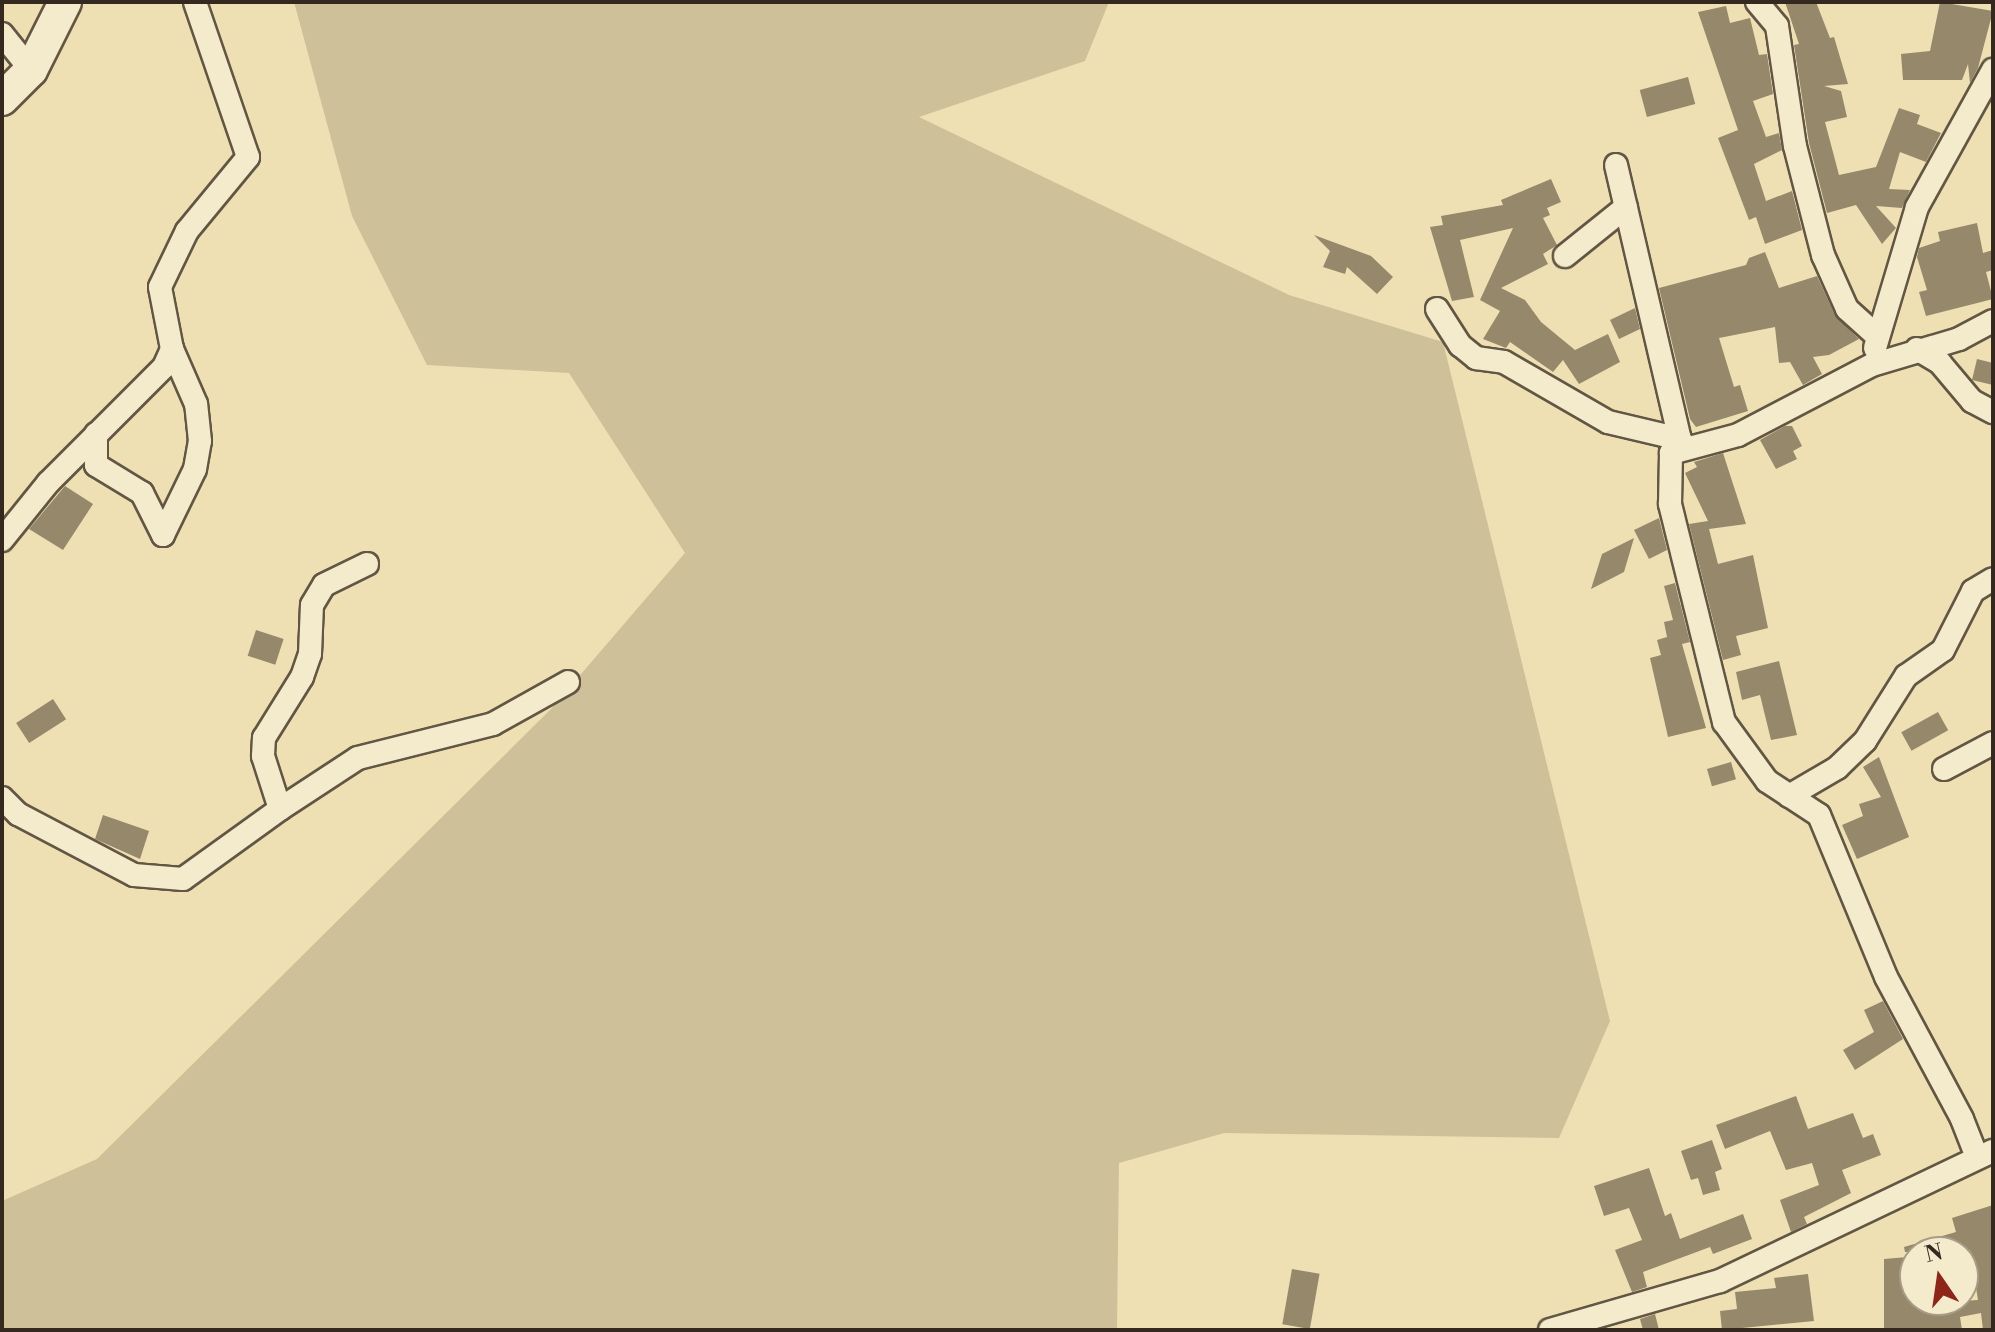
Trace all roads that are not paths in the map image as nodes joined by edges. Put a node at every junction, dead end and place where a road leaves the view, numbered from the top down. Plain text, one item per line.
1 (65, 2) edge
2 (195, 2) edge
3 (1757, 2) edge
4 (2, 34) edge
5 (31, 70) junction
6 (1993, 70) edge
7 (2, 99) edge
8 (1616, 165) dead end
9 (1626, 207) junction
10 (1565, 256) dead end
11 (1437, 309) dead end
12 (1993, 321) edge
13 (1877, 336) junction
14 (172, 349) junction
15 (1917, 349) junction
16 (1872, 365) junction
17 (1993, 412) edge
18 (96, 434) junction
19 (1675, 446) junction
20 (2, 540) edge
21 (367, 564) dead end
22 (1993, 579) edge
23 (568, 682) dead end
24 (1993, 743) edge
25 (1944, 769) dead end
26 (1789, 796) junction
27 (2, 798) edge
28 (280, 809) junction
29 (1985, 1154) edge
30 (1550, 1330) edge

1 - 5 main road
2 - 14 street
3 - 13 street
4 - 5 street
5 - 7 main road
6 - 13 street
8 - 9 street
9 - 10 street
9 - 19 street
11 - 19 street
12 - 15 street
13 - 16 street
14 - 18 street
14 - 18 street
15 - 16 street
15 - 17 street
16 - 19 street
18 - 20 street
19 - 26 street
21 - 28 street
22 - 26 street
23 - 28 street
24 - 25 street
26 - 29 street
27 - 28 street
29 - 30 street

